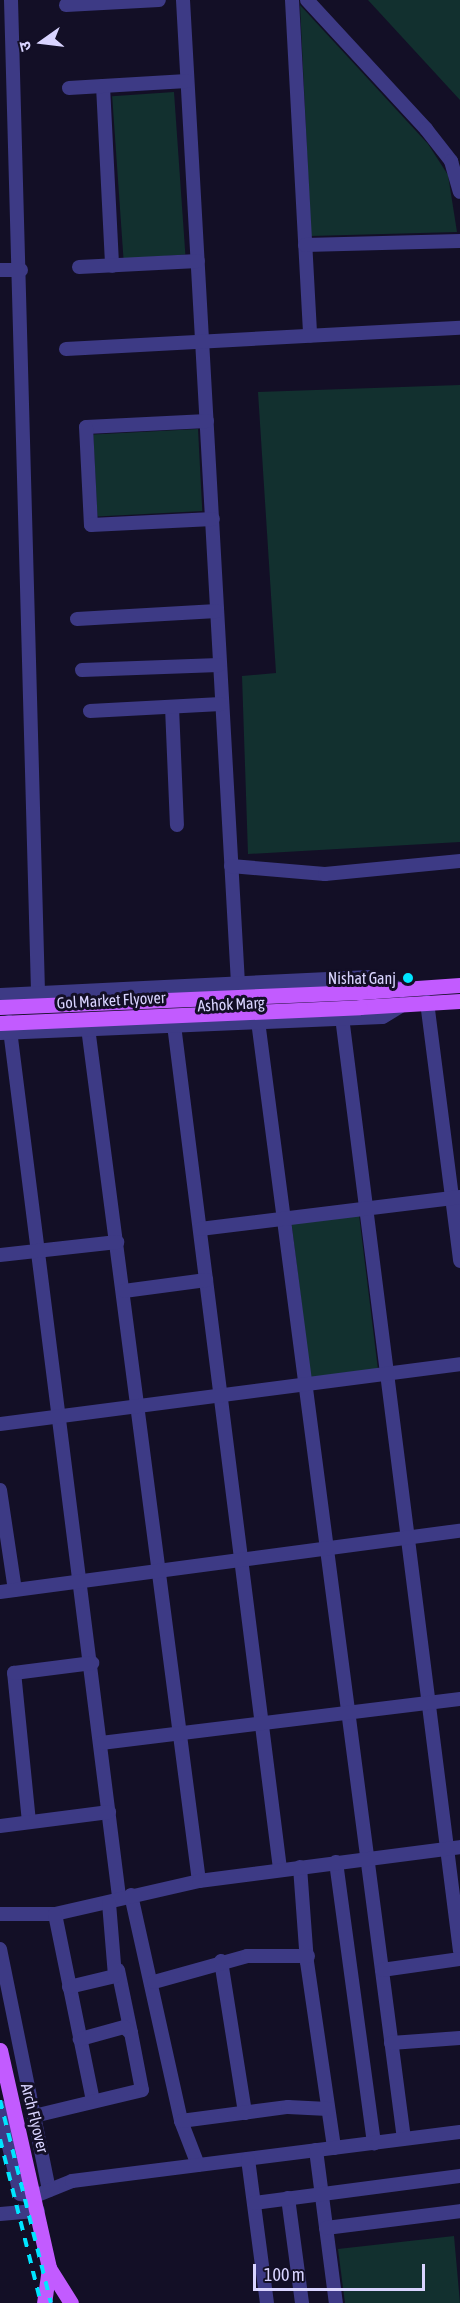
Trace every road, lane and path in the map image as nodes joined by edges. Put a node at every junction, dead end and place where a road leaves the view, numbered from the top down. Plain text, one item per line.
1 (11, 0) edge
2 (159, 0) edge
3 (183, 0) edge
4 (292, 0) edge
5 (307, 0) edge
6 (66, 5) dead end
7 (188, 81) junction
8 (103, 86) junction
9 (7, 87) edge
10 (69, 88) dead end
11 (460, 192) edge
12 (460, 241) edge
13 (305, 245) junction
14 (198, 261) junction
15 (112, 266) junction
16 (79, 267) dead end
17 (0, 270) edge
18 (21, 270) junction
19 (460, 328) edge
20 (310, 336) junction
21 (202, 340) junction
22 (66, 349) dead end
23 (207, 422) junction
24 (213, 519) junction
25 (217, 611) junction
26 (77, 620) dead end
27 (219, 664) junction
28 (82, 670) dead end
29 (221, 704) junction
30 (171, 707) junction
31 (90, 711) dead end
32 (177, 825) dead end
33 (460, 861) edge
34 (231, 866) junction
35 (238, 984) junction
36 (460, 985) edge
37 (85, 991) junction
38 (38, 993) junction
39 (401, 996) junction
40 (2, 999) edge
41 (360, 1000) junction
42 (460, 1001) edge
43 (427, 1002) junction
44 (342, 1017) junction
45 (258, 1021) junction
46 (174, 1025) junction
47 (88, 1028) junction
48 (3, 1029) edge
49 (456, 1198) edge
50 (367, 1209) junction
51 (284, 1219) junction
52 (200, 1229) junction
53 (117, 1242) junction
54 (39, 1251) junction
55 (0, 1255) edge
56 (460, 1261) edge
57 (206, 1280) junction
58 (124, 1291) junction
59 (460, 1364) edge
60 (388, 1373) junction
61 (305, 1383) junction
62 (220, 1393) junction
63 (138, 1404) junction
64 (61, 1415) junction
65 (0, 1424) edge
66 (0, 1491) edge
67 (460, 1531) edge
68 (409, 1537) junction
69 (326, 1547) junction
70 (242, 1558) junction
71 (159, 1568) junction
72 (82, 1578) junction
73 (15, 1590) junction
74 (0, 1592) edge
75 (92, 1663) junction
76 (460, 1699) edge
77 (429, 1703) junction
78 (348, 1714) junction
79 (262, 1725) junction
80 (180, 1736) junction
81 (101, 1743) junction
82 (108, 1812) junction
83 (29, 1822) junction
84 (0, 1826) edge
85 (453, 1848) edge
86 (367, 1858) junction
87 (336, 1862) junction
88 (300, 1867) junction
89 (280, 1869) junction
90 (199, 1881) junction
91 (120, 1898) junction
92 (0, 1914) edge
93 (55, 1914) junction
94 (0, 1949) edge
95 (460, 1951) edge
96 (308, 1956) junction
97 (460, 1959) edge
98 (221, 1961) junction
99 (118, 1970) junction
100 (382, 1970) junction
101 (154, 1982) junction
102 (69, 1987) junction
103 (131, 2032) junction
104 (460, 2038) edge
105 (80, 2039) junction
106 (391, 2043) junction
107 (0, 2050) edge
108 (93, 2102) junction
109 (0, 2107) edge
110 (328, 2109) junction
111 (245, 2113) junction
112 (34, 2116) junction
113 (181, 2121) junction
114 (460, 2132) edge
115 (404, 2139) junction
116 (374, 2143) junction
117 (334, 2148) junction
118 (316, 2150) junction
119 (248, 2159) junction
120 (198, 2165) junction
121 (460, 2176) edge
122 (42, 2193) junction
123 (322, 2194) junction
124 (288, 2198) junction
125 (254, 2203) junction
126 (38, 2211) junction
127 (460, 2211) edge
128 (0, 2214) edge
129 (326, 2228) junction
130 (49, 2268) junction
131 (44, 2303) edge
132 (70, 2303) edge
133 (267, 2303) edge
134 (302, 2303) edge
135 (336, 2303) edge

1 - 9 street
2 - 6 street
3 - 7 street
4 - 13 street
5 - 11 street
7 - 8 street
7 - 14 street
8 - 10 street
8 - 15 street
9 - 18 street
12 - 13 street
13 - 20 street
14 - 15 street
14 - 21 street
15 - 16 street
17 - 18 street
18 - 38 street
19 - 20 street
20 - 21 street
21 - 22 street
21 - 23 street
23 - 24 street
23 - 24 street
24 - 25 street
25 - 26 street
25 - 27 street
27 - 28 street
27 - 29 street
29 - 30 street
29 - 34 street
30 - 31 street
30 - 32 street
33 - 34 street
34 - 35 street
35 - 37 street, Ashok Marg
35 - 39 street, Ashok Marg
36 - 39 main road, Ashok Marg
37 - 38 street, Ashok Marg
37 - 47 street
38 - 40 street, Ashok Marg
39 - 41 main road, Gol Market Flyover
39 - 43 main road, Ashok Marg
39 - 44 street, Ashok Marg
40 - 41 main road, Gol Market Flyover, bridge
40 - 48 street
41 - 48 main road, Gol Market Flyover, bridge
42 - 43 main road, Ashok Marg
43 - 49 street
44 - 45 street, Ashok Marg
44 - 50 street
45 - 46 street, Ashok Marg
45 - 51 street
46 - 47 street, Ashok Marg
46 - 52 street
47 - 48 street, Ashok Marg
47 - 53 street
48 - 54 street
49 - 50 street
49 - 56 street
50 - 51 street
50 - 60 street
51 - 52 street
51 - 61 street
52 - 57 street
53 - 54 street
53 - 58 street
54 - 55 street
54 - 64 street
57 - 58 street
57 - 62 street
58 - 63 street
59 - 60 street
60 - 61 street
60 - 68 street
61 - 62 street
61 - 69 street
62 - 63 street
62 - 70 street
63 - 64 street
63 - 71 street
64 - 65 street
64 - 72 street
66 - 73 street
67 - 68 street
68 - 69 street
68 - 77 street
69 - 70 street
69 - 78 street
70 - 71 street
70 - 79 street
71 - 72 street
71 - 80 street
72 - 73 street
72 - 75 street
73 - 74 street
75 - 81 street
75 - 83 street
76 - 77 street
77 - 78 street
77 - 85 street
78 - 79 street
78 - 86 street
79 - 80 street
79 - 89 street
80 - 81 street
80 - 90 street
81 - 82 street
82 - 83 street
82 - 91 street
83 - 84 street
85 - 86 street
85 - 95 street
86 - 87 street
86 - 100 street
87 - 88 street
87 - 116 street
88 - 89 street
88 - 96 street
89 - 90 street
90 - 91 street
91 - 93 street
91 - 99 street
91 - 101 street
92 - 93 street
93 - 102 street
94 - 112 street
96 - 98 street
96 - 110 street
97 - 100 street
98 - 101 street
98 - 111 street
99 - 102 street
99 - 103 street
100 - 106 street
101 - 113 street
102 - 105 street
103 - 105 street
103 - 108 street
104 - 106 street
105 - 108 street
106 - 115 street
107 - 122 main road, Arch Flyover
108 - 112 street
109 - 122 street
110 - 111 street
110 - 117 street
111 - 113 street
112 - 122 street
113 - 120 street
114 - 115 street
115 - 116 street
116 - 117 street
117 - 118 street
118 - 119 street
118 - 123 street
119 - 120 street
119 - 125 street
120 - 122 street
121 - 123 street
122 - 126 main road, Arch Flyover
123 - 124 street
123 - 129 street
124 - 125 street
124 - 134 street
125 - 133 street
126 - 128 street
126 - 130 main road, Arch Flyover
127 - 129 street
129 - 135 street
130 - 131 main road
130 - 132 main road

